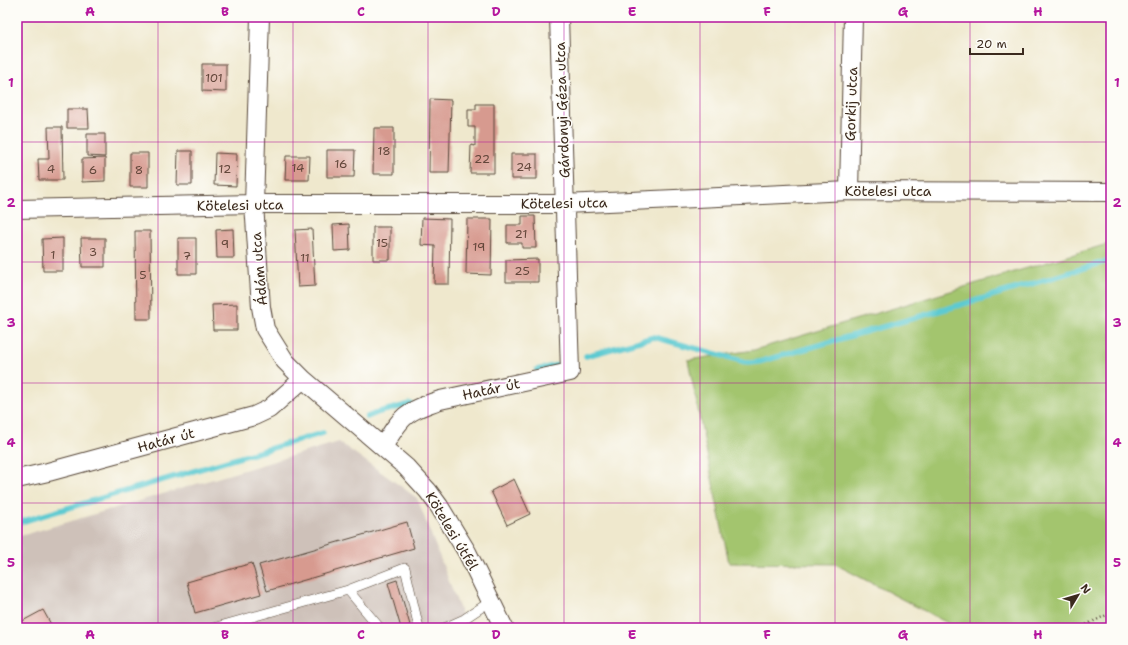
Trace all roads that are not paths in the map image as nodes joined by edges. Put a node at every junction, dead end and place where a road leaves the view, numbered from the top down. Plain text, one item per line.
1 (260, 17) edge
2 (559, 17) edge
3 (854, 17) edge
4 (849, 191) junction
5 (1111, 192) edge
6 (254, 204) junction
7 (564, 204) junction
8 (17, 209) edge
9 (570, 372) joint
10 (303, 379) junction
11 (383, 447) junction
12 (17, 479) edge
13 (348, 590) junction
14 (491, 601) junction
15 (213, 628) edge
16 (380, 628) edge
17 (419, 628) edge
18 (444, 628) edge
19 (504, 628) edge

1 - 6 street, Ádám utca
2 - 7 street, Gárdonyi Géza utca
3 - 4 street, Gorkij utca
4 - 5 street, Kötelesi utca
4 - 7 street, Kötelesi utca
6 - 7 street, Kötelesi utca
6 - 8 street, Kötelesi utca
6 - 10 street, Ádám utca
7 - 9 street, Gárdonyi Géza utca
9 - 11 street, Határ út
10 - 11 street, Ádám utca
10 - 12 street, Határ út
11 - 14 street, Kötelesi útfél
13 - 15 lane
13 - 16 lane
13 - 17 lane
14 - 18 lane
14 - 19 street, Kötelesi útfél

